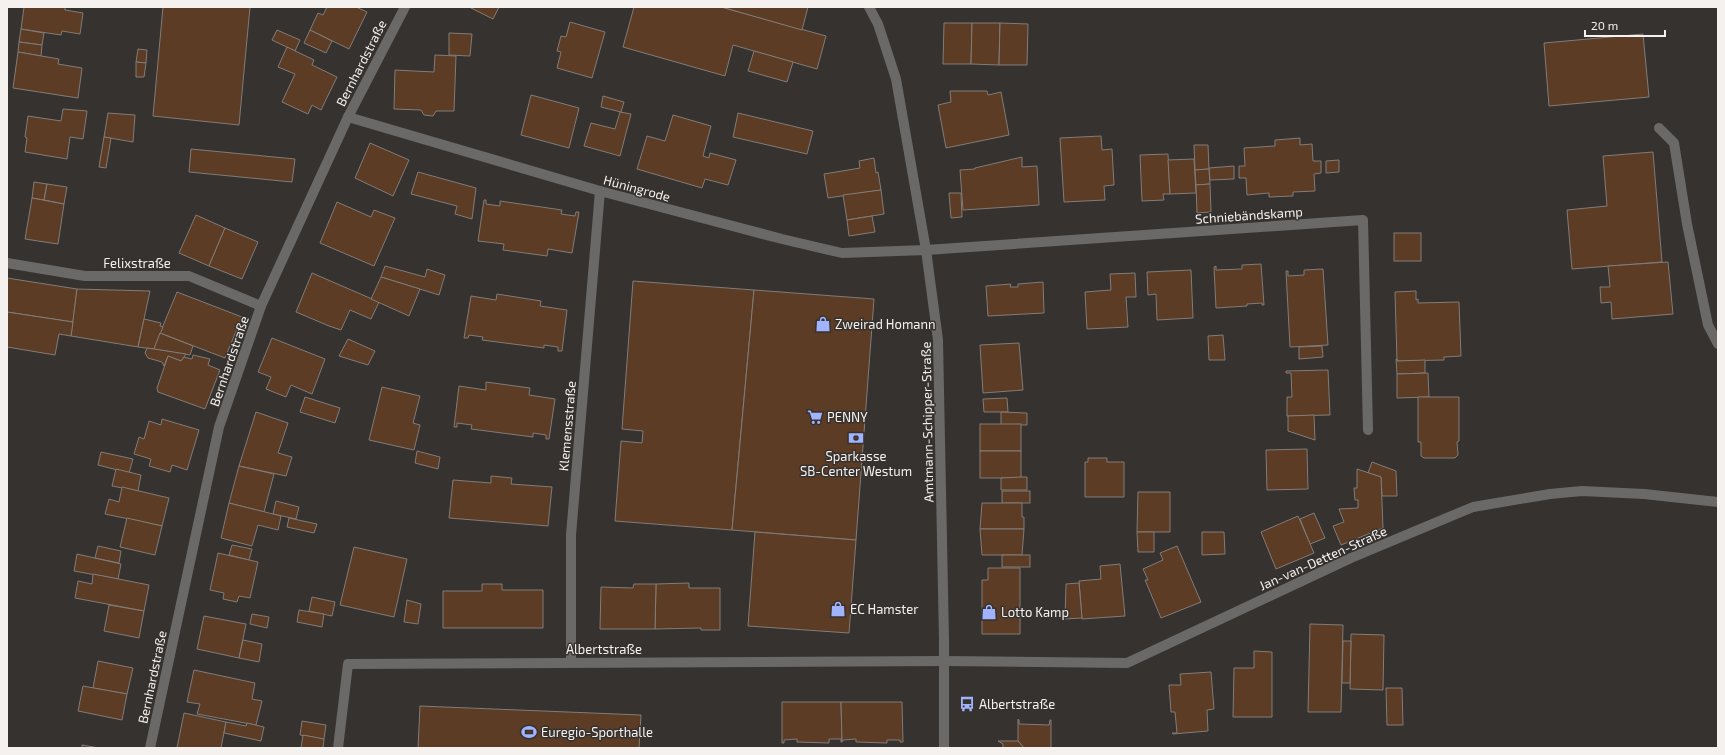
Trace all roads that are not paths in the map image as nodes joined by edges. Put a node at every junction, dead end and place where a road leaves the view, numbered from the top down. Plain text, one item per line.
1 (405, 7) edge
2 (869, 7) edge
3 (348, 117) junction
4 (1659, 128) dead end
5 (600, 192) junction
6 (926, 250) junction
7 (7, 263) edge
8 (262, 306) junction
9 (1718, 344) edge
10 (1368, 430) dead end
11 (1718, 502) edge
12 (944, 661) junction
13 (571, 662) junction
14 (150, 748) edge
15 (338, 748) edge
16 (944, 748) edge

1 - 3 street, Bernhardstraße
2 - 6 street, Amtmann-Schipper-Straße
3 - 5 street, Hüningrode
3 - 8 street, Bernhardstraße
4 - 9 street
5 - 6 street, Hüningrode
5 - 13 street, Klemensstraße
6 - 10 street, Schniebändskamp
6 - 12 street, Amtmann-Schipper-Straße
7 - 8 street, Felixstraße
8 - 14 street, Bernhardstraße
11 - 12 street, Jan-van-Detten-Straße
12 - 13 street, Albertstraße
12 - 16 street, Amtmann-Schipper-Straße
13 - 15 street, Albertstraße

